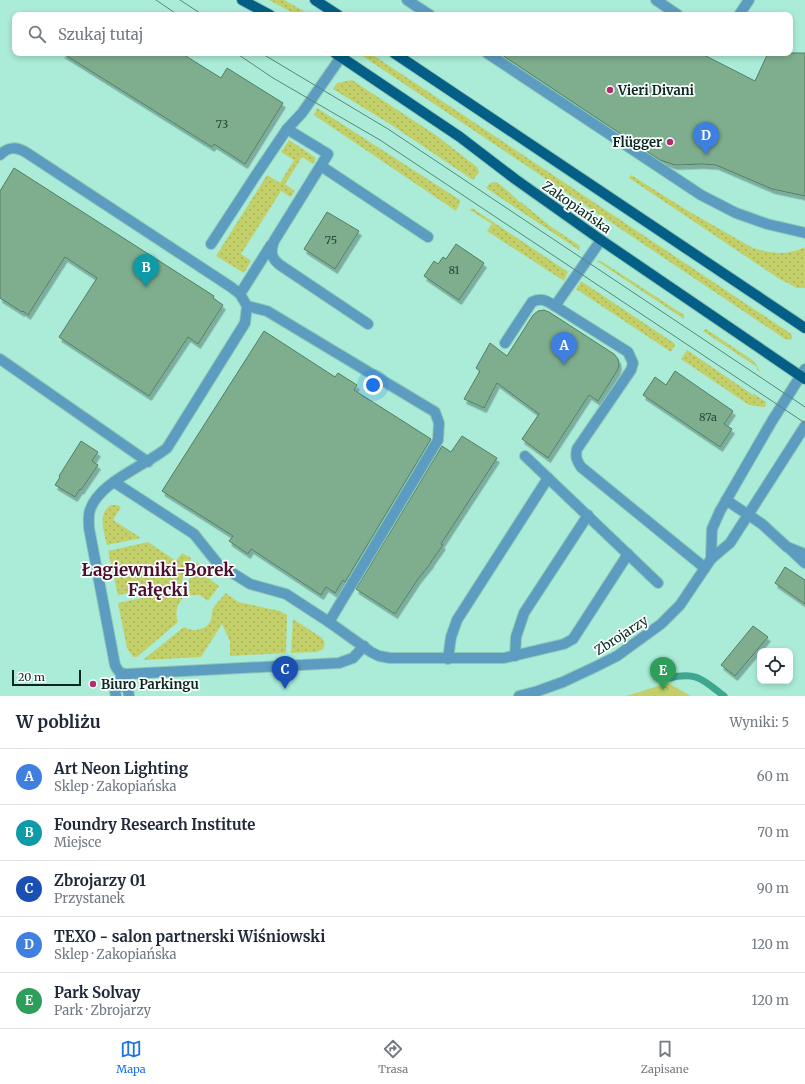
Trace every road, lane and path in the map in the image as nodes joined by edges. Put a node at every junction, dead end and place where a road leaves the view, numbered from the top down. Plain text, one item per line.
1 (242, 0) edge
2 (315, 0) edge
3 (407, 0) edge
4 (656, 0) edge
5 (747, 1) edge
6 (264, 12) edge
7 (333, 12) edge
8 (425, 12) edge
9 (674, 12) edge
10 (741, 12) edge
11 (337, 56) edge
12 (339, 56) edge
13 (398, 56) edge
14 (492, 56) edge
15 (287, 129) junction
16 (0, 155) edge
17 (321, 166) junction
18 (805, 233) edge
19 (428, 237) dead end
20 (601, 240) junction
21 (274, 241) junction
22 (211, 244) dead end
23 (240, 294) junction
24 (247, 306) junction
25 (555, 306) junction
26 (368, 324) dead end
27 (805, 328) edge
28 (505, 343) dead end
29 (0, 359) edge
30 (804, 375) edge
31 (805, 426) edge
32 (525, 456) dead end
33 (148, 462) junction
34 (548, 478) junction
35 (114, 482) junction
36 (726, 500) junction
37 (588, 515) junction
38 (749, 515) junction
39 (787, 547) junction
40 (628, 554) junction
41 (805, 554) edge
42 (710, 559) junction
43 (805, 563) edge
44 (705, 568) junction
45 (658, 583) dead end
46 (329, 622) junction
47 (364, 646) junction
48 (515, 656) junction
49 (448, 659) junction
50 (121, 678) junction
51 (116, 696) edge
52 (129, 696) edge
53 (519, 696) edge

1 - 6 main road
2 - 7 main road
3 - 8 street
4 - 9 street
5 - 10 street
11 - 15 street
12 - 20 main road, Zakopiańska
13 - 27 main road, Zakopiańska
14 - 18 street
15 - 17 street
15 - 22 street
16 - 23 street
17 - 19 street
17 - 21 street
20 - 25 street
20 - 30 main road, Zakopiańska
21 - 23 street
21 - 26 street
23 - 24 street
24 - 33 street
24 - 46 street
25 - 28 street
25 - 44 street
29 - 33 street
30 - 36 street, Zbrojarzy
31 - 38 street, Zbrojarzy
32 - 34 street
33 - 35 street
34 - 37 street
34 - 49 street
35 - 46 street
35 - 50 street
36 - 38 street
36 - 42 street, Zbrojarzy
37 - 40 street
37 - 48 street
38 - 39 street
38 - 42 street, Zbrojarzy
39 - 41 street
39 - 43 street
40 - 45 street
40 - 48 street
42 - 44 street, Zbrojarzy
44 - 53 street, Zbrojarzy
46 - 47 street
47 - 49 street
47 - 50 street
48 - 49 street
50 - 51 street
50 - 52 street

